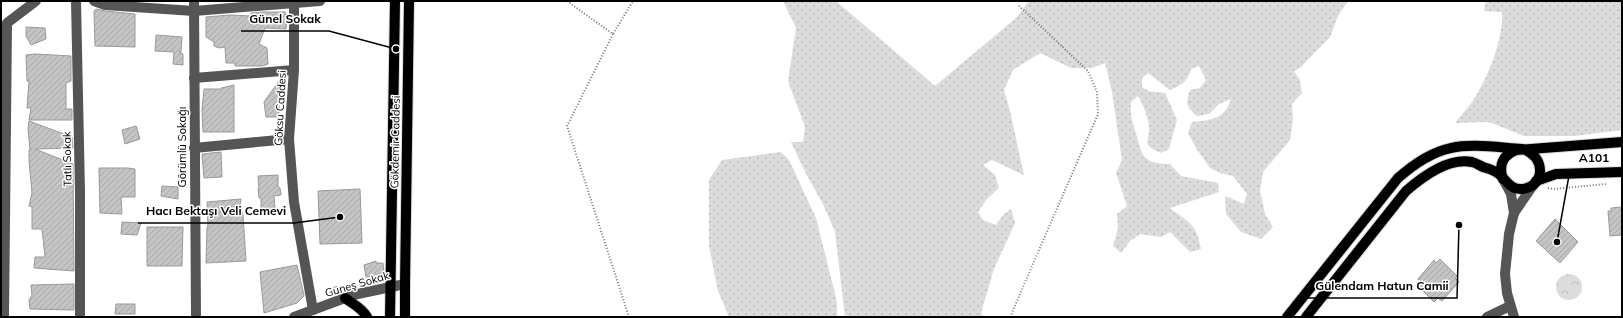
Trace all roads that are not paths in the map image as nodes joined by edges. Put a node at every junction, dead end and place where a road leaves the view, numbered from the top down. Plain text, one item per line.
1 (36, 1) edge
2 (76, 1) edge
3 (94, 1) edge
4 (320, 1) edge
5 (395, 1) edge
6 (409, 1) edge
7 (294, 2) edge
8 (194, 6) edge
9 (294, 70) junction
10 (194, 78) junction
11 (289, 139) junction
12 (1622, 142) edge
13 (194, 148) junction
14 (1522, 150) junction
15 (1622, 172) edge
16 (1503, 179) junction
17 (1535, 183) junction
18 (1514, 213) junction
19 (404, 284) junction
20 (390, 288) junction
21 (345, 298) junction
22 (1510, 306) junction
23 (313, 310) junction
24 (4, 317) edge
25 (80, 317) edge
26 (196, 317) edge
27 (294, 317) edge
28 (367, 317) edge
29 (390, 317) edge
30 (406, 317) edge
31 (1287, 317) edge
32 (1306, 317) edge
33 (1487, 317) edge
34 (1514, 317) edge

1 - 24 street
2 - 25 street, Tatlı Sokak
3 - 8 street
4 - 7 street
5 - 20 main road
6 - 19 main road, Gökdemir Caddesi
7 - 8 street
7 - 9 street, Göksu Caddesi
8 - 10 street, Görümlü Sokağı
9 - 10 street
9 - 11 street, Göksu Caddesi
10 - 13 street, Görümlü Sokağı
11 - 13 street
11 - 23 street, Göksu Caddesi
12 - 14 main road
13 - 26 street, Görümlü Sokağı
14 - 16 main road
14 - 17 main road
14 - 31 main road
15 - 17 main road
16 - 17 main road
16 - 18 street
16 - 32 main road
17 - 18 street
18 - 22 street
19 - 20 street, Güneş Sokak
19 - 30 main road, Gökdemir Caddesi
20 - 21 street, Güneş Sokak
20 - 29 main road
21 - 23 street, Güneş Sokak
21 - 28 main road
22 - 33 street
22 - 34 street
23 - 27 street, Güneş Sokak

